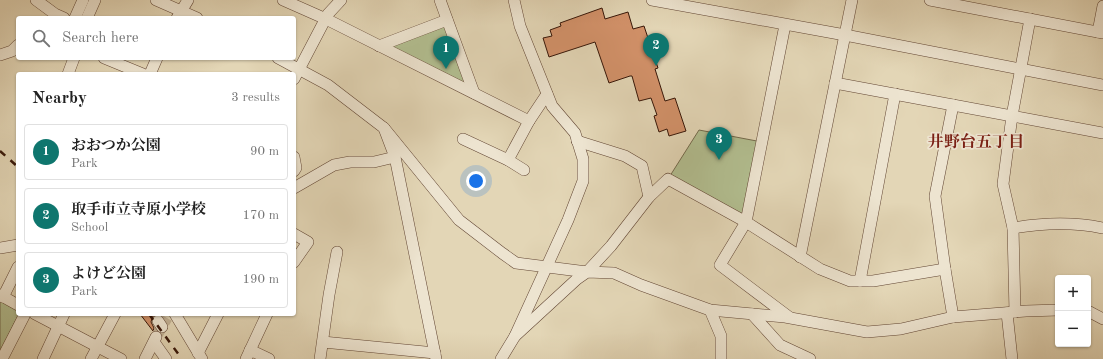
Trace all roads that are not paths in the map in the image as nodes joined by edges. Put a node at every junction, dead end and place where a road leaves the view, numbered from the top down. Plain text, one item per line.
1 (36, 0) edge
2 (83, 0) edge
3 (95, 0) edge
4 (156, 0) edge
5 (188, 0) edge
6 (283, 0) edge
7 (341, 0) edge
8 (440, 0) edge
9 (514, 0) edge
10 (652, 0) edge
11 (852, 0) edge
12 (930, 0) edge
13 (703, 5) edge
14 (1103, 6) edge
15 (179, 14) edge
16 (55, 16) edge
17 (76, 16) edge
18 (88, 16) edge
19 (326, 19) junction
20 (1030, 19) junction
21 (447, 20) junction
22 (785, 25) junction
23 (1100, 32) edge
24 (844, 35) junction
25 (379, 46) junction
26 (16, 47) edge
27 (0, 55) edge
28 (73, 60) edge
29 (109, 60) edge
30 (156, 60) edge
31 (282, 60) edge
32 (299, 69) junction
33 (1021, 69) junction
34 (69, 72) edge
35 (138, 72) edge
36 (151, 72) edge
37 (296, 75) edge
38 (835, 83) junction
39 (1103, 85) edge
40 (474, 93) junction
41 (547, 94) junction
42 (895, 94) junction
43 (953, 105) junction
44 (1012, 116) junction
45 (529, 121) junction
46 (384, 128) junction
47 (1103, 133) edge
48 (463, 139) dead end
49 (577, 141) junction
50 (395, 157) junction
51 (508, 160) junction
52 (524, 170) dead end
53 (296, 187) edge
54 (649, 197) junction
55 (746, 222) junction
56 (1013, 228) junction
57 (1103, 228) edge
58 (296, 235) edge
59 (16, 245) edge
60 (0, 248) edge
61 (337, 252) dead end
62 (800, 258) junction
63 (296, 259) edge
64 (545, 268) junction
65 (16, 270) edge
66 (945, 270) junction
67 (587, 272) junction
68 (860, 281) junction
69 (1, 296) edge
70 (16, 304) edge
71 (710, 310) junction
72 (1055, 310) edge
73 (1011, 312) junction
74 (1091, 313) edge
75 (752, 314) junction
76 (24, 316) edge
77 (39, 316) edge
78 (63, 316) edge
79 (114, 316) edge
80 (217, 316) edge
81 (266, 316) edge
82 (953, 318) junction
83 (166, 319) edge
84 (1103, 319) edge
85 (792, 320) junction
86 (57, 326) junction
87 (514, 336) junction
88 (323, 342) junction
89 (98, 346) junction
90 (248, 354) edge
91 (200, 356) edge
92 (436, 356) edge
93 (2, 359) edge
94 (43, 359) edge
95 (91, 359) edge
96 (121, 359) edge
97 (145, 359) edge
98 (166, 359) edge
99 (269, 359) edge
100 (320, 359) edge
101 (501, 359) edge
102 (720, 359) edge
103 (810, 359) edge
104 (1012, 359) edge

1 - 16 street
2 - 17 street
3 - 18 street
4 - 15 street
5 - 15 street
6 - 19 street
7 - 19 street
8 - 21 street
9 - 41 street
10 - 13 street
11 - 24 street
12 - 20 street
13 - 22 street
14 - 23 street
19 - 25 street
19 - 32 street
20 - 23 street
20 - 33 street
21 - 25 street
21 - 40 street
22 - 24 street
22 - 55 street
24 - 33 street
24 - 38 street
25 - 40 street
26 - 27 street
28 - 34 street
29 - 35 street
30 - 36 street
31 - 32 street
32 - 37 street
32 - 46 street
33 - 39 street
33 - 44 street
38 - 42 street
38 - 62 street
40 - 45 street
41 - 45 street
41 - 49 street
42 - 43 street
42 - 68 street
43 - 44 street
43 - 66 street
44 - 47 street
44 - 56 street
45 - 51 street
46 - 50 street
46 - 64 street
48 - 51 street
49 - 54 street
49 - 64 street
50 - 53 street
50 - 92 street
51 - 52 street
54 - 55 street
54 - 67 street
55 - 62 street
55 - 85 street
56 - 57 street
56 - 73 street
58 - 63 street
59 - 60 street
61 - 88 street
62 - 68 street
64 - 67 street
64 - 87 street
65 - 69 street
66 - 68 street
66 - 82 street
67 - 71 street
67 - 87 street
69 - 70 street
71 - 75 street
71 - 102 street
72 - 73 street
73 - 82 street
73 - 104 street
74 - 84 street
75 - 85 street
75 - 103 street
76 - 93 street
77 - 86 street
78 - 86 street
79 - 89 street
80 - 91 street
81 - 90 street
82 - 85 street
83 - 91 street
86 - 89 street
86 - 94 street
87 - 101 street
88 - 92 street
88 - 100 street
89 - 95 street
89 - 96 street
90 - 99 street
97 - 98 street

